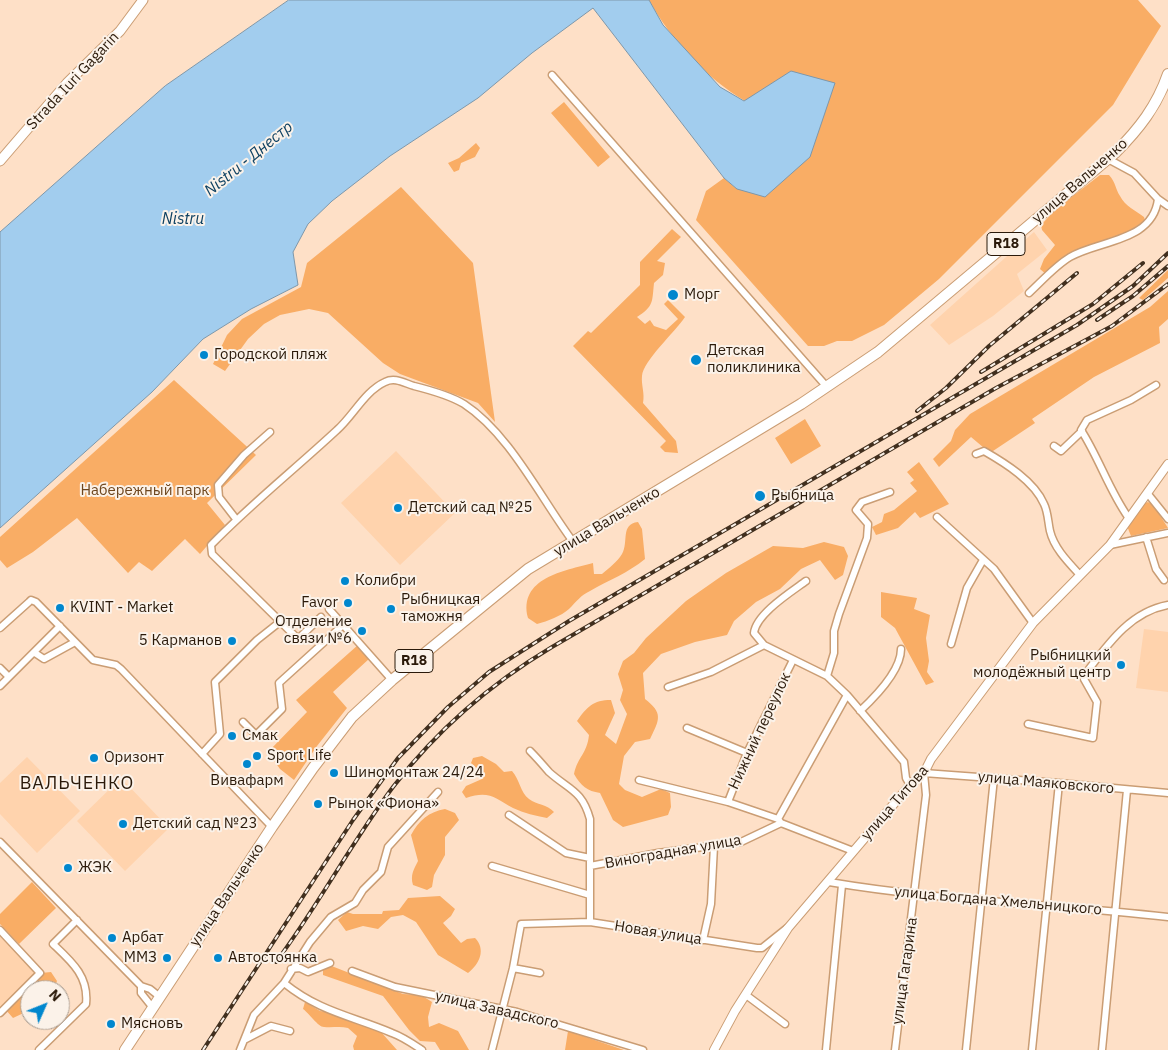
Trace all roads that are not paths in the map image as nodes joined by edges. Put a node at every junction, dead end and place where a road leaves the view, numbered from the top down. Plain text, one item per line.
1 (143, 0) edge
2 (1168, 74) edge
3 (552, 75) dead end
4 (1108, 159) junction
5 (0, 161) edge
6 (1158, 199) junction
7 (1168, 206) edge
8 (1029, 292) dead end
9 (1156, 386) dead end
10 (827, 387) junction
11 (1082, 431) junction
12 (270, 432) dead end
13 (1054, 446) dead end
14 (976, 454) dead end
15 (1168, 464) edge
16 (890, 492) dead end
17 (1148, 494) junction
18 (937, 517) dead end
19 (1128, 517) junction
20 (236, 519) junction
21 (1168, 519) edge
22 (1168, 533) edge
23 (1146, 537) junction
24 (574, 543) junction
25 (1110, 545) junction
26 (983, 560) junction
27 (1080, 575) junction
28 (1164, 580) dead end
29 (806, 581) dead end
30 (1168, 605) edge
31 (329, 609) dead end
32 (321, 616) dead end
33 (281, 621) junction
34 (1033, 623) junction
35 (343, 625) junction
36 (60, 626) junction
37 (0, 628) edge
38 (75, 642) junction
39 (951, 644) dead end
40 (764, 645) junction
41 (901, 649) dead end
42 (35, 653) junction
43 (793, 660) junction
44 (0, 668) edge
45 (827, 676) junction
46 (9, 677) junction
47 (392, 680) junction
48 (0, 686) edge
49 (668, 687) dead end
50 (847, 695) junction
51 (860, 711) junction
52 (243, 722) dead end
53 (1028, 724) dead end
54 (687, 728) dead end
55 (530, 751) dead end
56 (747, 753) junction
57 (202, 754) junction
58 (924, 773) junction
59 (994, 778) junction
60 (639, 780) dead end
61 (1059, 782) junction
62 (910, 785) junction
63 (1127, 790) junction
64 (438, 792) dead end
65 (1168, 793) edge
66 (728, 802) junction
67 (509, 815) dead end
68 (780, 821) junction
69 (272, 826) junction
70 (0, 842) edge
71 (714, 846) junction
72 (854, 851) junction
73 (590, 858) junction
74 (492, 866) dead end
75 (590, 866) junction
76 (829, 882) junction
77 (842, 884) junction
78 (590, 895) junction
79 (916, 896) junction
80 (983, 900) junction
81 (1048, 905) junction
82 (1116, 911) junction
83 (1168, 917) edge
84 (77, 920) junction
85 (590, 922) junction
86 (788, 928) junction
87 (0, 930) edge
88 (703, 940) junction
89 (330, 963) dead end
90 (513, 968) junction
91 (291, 969) junction
92 (352, 972) dead end
93 (540, 973) dead end
94 (284, 983) junction
95 (141, 986) junction
96 (746, 995) junction
97 (160, 997) junction
98 (153, 1008) junction
99 (503, 1009) junction
100 (0, 1012) edge
101 (785, 1024) dead end
102 (290, 1031) dead end
103 (244, 1040) junction
104 (39, 1050) edge
105 (125, 1050) edge
106 (240, 1050) edge
107 (422, 1050) edge
108 (492, 1050) edge
109 (642, 1050) edge
110 (714, 1050) edge
111 (826, 1050) edge
112 (895, 1050) edge
113 (966, 1050) edge
114 (1032, 1050) edge
115 (1102, 1050) edge

1 - 5 main road, Strada Iuri Gagarin
2 - 4 main road, улица Вальченко / R18
3 - 10 street
4 - 6 street
4 - 10 main road, улица Вальченко / R18
6 - 7 street
6 - 8 street
9 - 11 street
10 - 24 main road, улица Вальченко / R18
11 - 13 street
11 - 19 street
12 - 20 street
14 - 27 street
15 - 17 street, улица Титова
16 - 45 street
17 - 19 street, улица Титова
17 - 21 street
18 - 26 street
19 - 25 street, улица Титова
20 - 24 street
20 - 33 street
22 - 23 street
23 - 25 street
23 - 28 street
24 - 47 main road, улица Вальченко / R18
25 - 27 street, улица Титова
26 - 34 street
26 - 39 street
27 - 34 street, улица Титова
29 - 40 street
30 - 53 street
31 - 35 street
32 - 33 street
33 - 57 street
34 - 58 street, улица Титова
35 - 47 street
35 - 52 street
36 - 37 street
36 - 38 street
36 - 42 street
38 - 42 street
38 - 57 street
40 - 43 street
40 - 49 street
41 - 51 street
42 - 46 street
43 - 45 street
43 - 56 street, Нижний переулок
44 - 46 street
45 - 50 street
46 - 48 street
47 - 69 main road, улица Вальченко / R18
50 - 51 street
50 - 68 street
51 - 62 street
54 - 56 street
55 - 73 street
56 - 66 street, Нижний переулок
57 - 69 street
58 - 59 street, улица Маяковского
58 - 62 street, улица Титова
58 - 79 street, улица Гагарина
59 - 61 street, улица Маяковского
59 - 80 street
60 - 66 street
61 - 63 street, улица Маяковского
61 - 81 street
62 - 72 street, улица Титова
63 - 65 street, улица Маяковского
63 - 82 street
64 - 91 street
66 - 68 street
67 - 73 street
68 - 71 street, Виноградная улица
68 - 72 street
69 - 97 main road, улица Вальченко / R18
70 - 84 street
71 - 75 street, Виноградная улица
71 - 88 street
72 - 76 street, улица Титова
73 - 75 street
74 - 78 street
75 - 78 street
76 - 77 street, улица Богдана Хмельницкого
76 - 86 street, улица Титова
77 - 79 street, улица Богдана Хмельницкого
77 - 111 street
78 - 85 street
79 - 80 street, улица Богдана Хмельницкого
79 - 112 street, улица Гагарина
80 - 81 street, улица Богдана Хмельницкого
80 - 113 street
81 - 82 street, улица Богдана Хмельницкого
81 - 114 street
82 - 83 street, улица Богдана Хмельницкого
82 - 115 street
84 - 95 street
84 - 104 street
85 - 88 street, Новая улица
85 - 90 street, Новая улица
86 - 88 street, Новая улица
86 - 96 street, улица Титова
87 - 100 street
89 - 91 street
90 - 93 street
90 - 99 street
91 - 94 street
92 - 99 street, улица Завадского
94 - 103 street
94 - 107 street
95 - 97 street
95 - 98 street
96 - 101 street
96 - 110 street, улица Титова
97 - 98 main road, улица Вальченко / R18
98 - 105 main road, улица Вальченко / R18
99 - 108 street
99 - 109 street, улица Завадского
102 - 103 street
103 - 106 street

